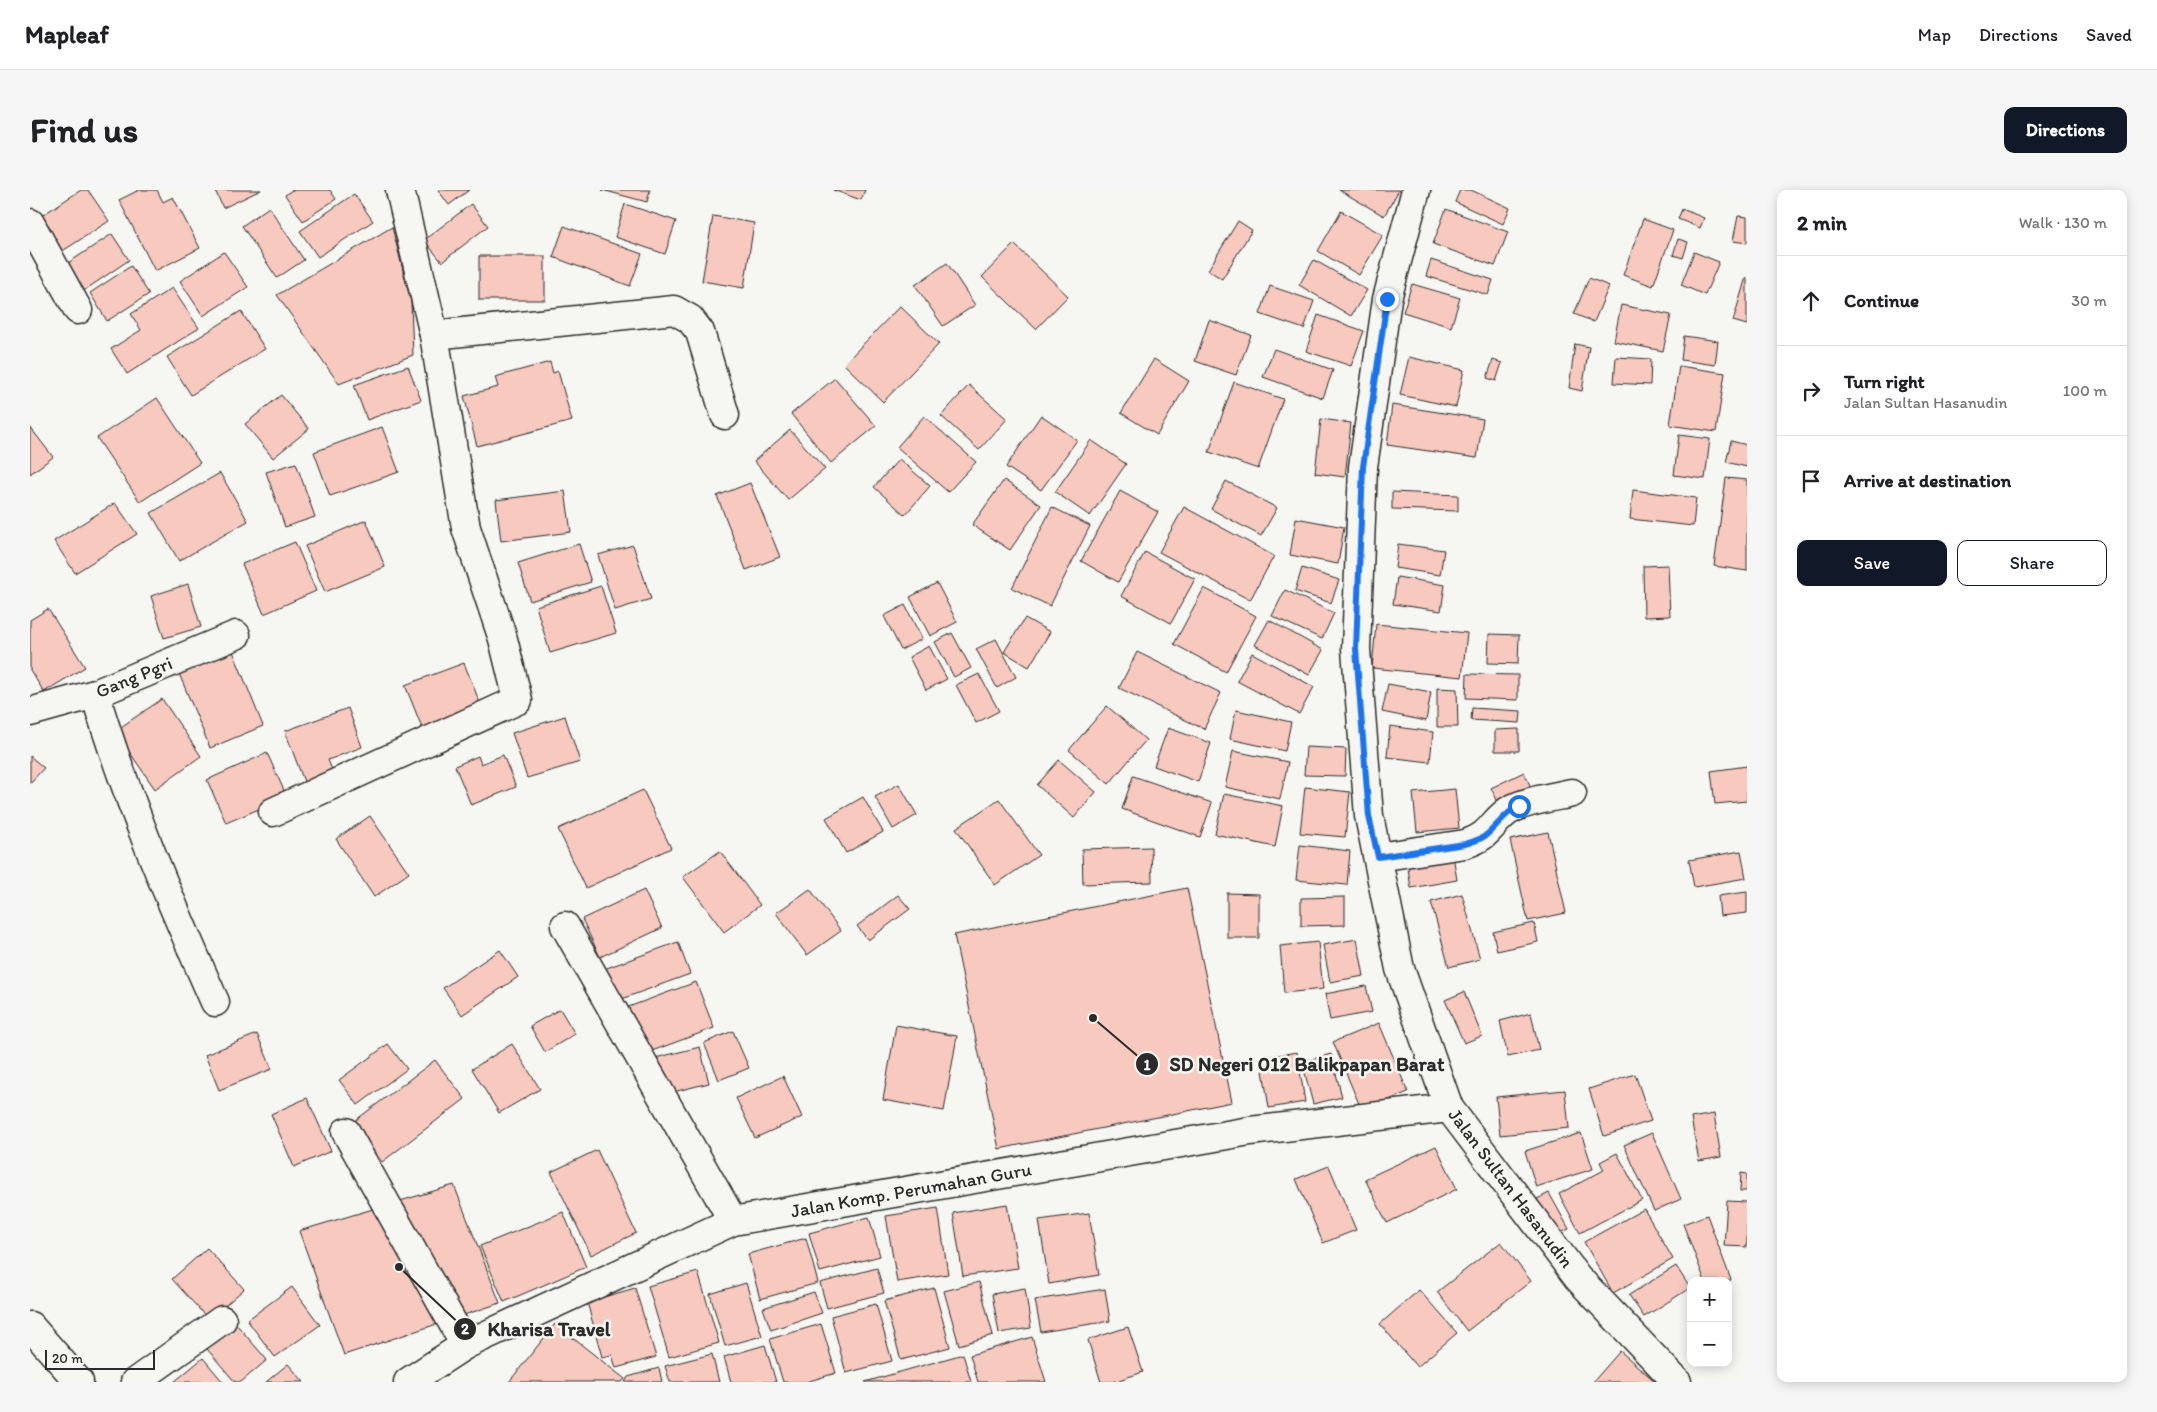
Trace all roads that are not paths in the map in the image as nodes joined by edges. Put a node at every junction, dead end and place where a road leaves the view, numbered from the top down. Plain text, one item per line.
1 (400, 190) edge
2 (1416, 190) edge
3 (30, 224) edge
4 (78, 310) dead end
5 (434, 335) junction
6 (725, 415) dead end
7 (236, 635) dead end
8 (94, 694) junction
9 (30, 712) edge
10 (1572, 793) dead end
11 (273, 812) dead end
12 (1378, 857) junction
13 (565, 926) dead end
14 (215, 1002) dead end
15 (1449, 1108) junction
16 (346, 1132) dead end
17 (732, 1221) junction
18 (222, 1320) dead end
19 (30, 1326) edge
20 (465, 1345) junction
21 (79, 1382) edge
22 (135, 1382) edge
23 (408, 1382) edge
24 (1677, 1382) edge

1 - 5 street
2 - 12 street, Jalan Sultan Hasanudin
3 - 4 street
5 - 6 street
5 - 11 street
7 - 8 street, Gang Pgri
8 - 9 street, Gang Pgri
8 - 14 street
10 - 12 street
12 - 15 street, Jalan Sultan Hasanudin
13 - 17 street
15 - 17 street, Jalan Komp. Perumahan Guru
15 - 24 street, Jalan Sultan Hasanudin
16 - 20 street
17 - 20 street, Jalan Komp. Perumahan Guru
18 - 22 street
19 - 21 street
20 - 23 street, Jalan Komp. Perumahan Guru

